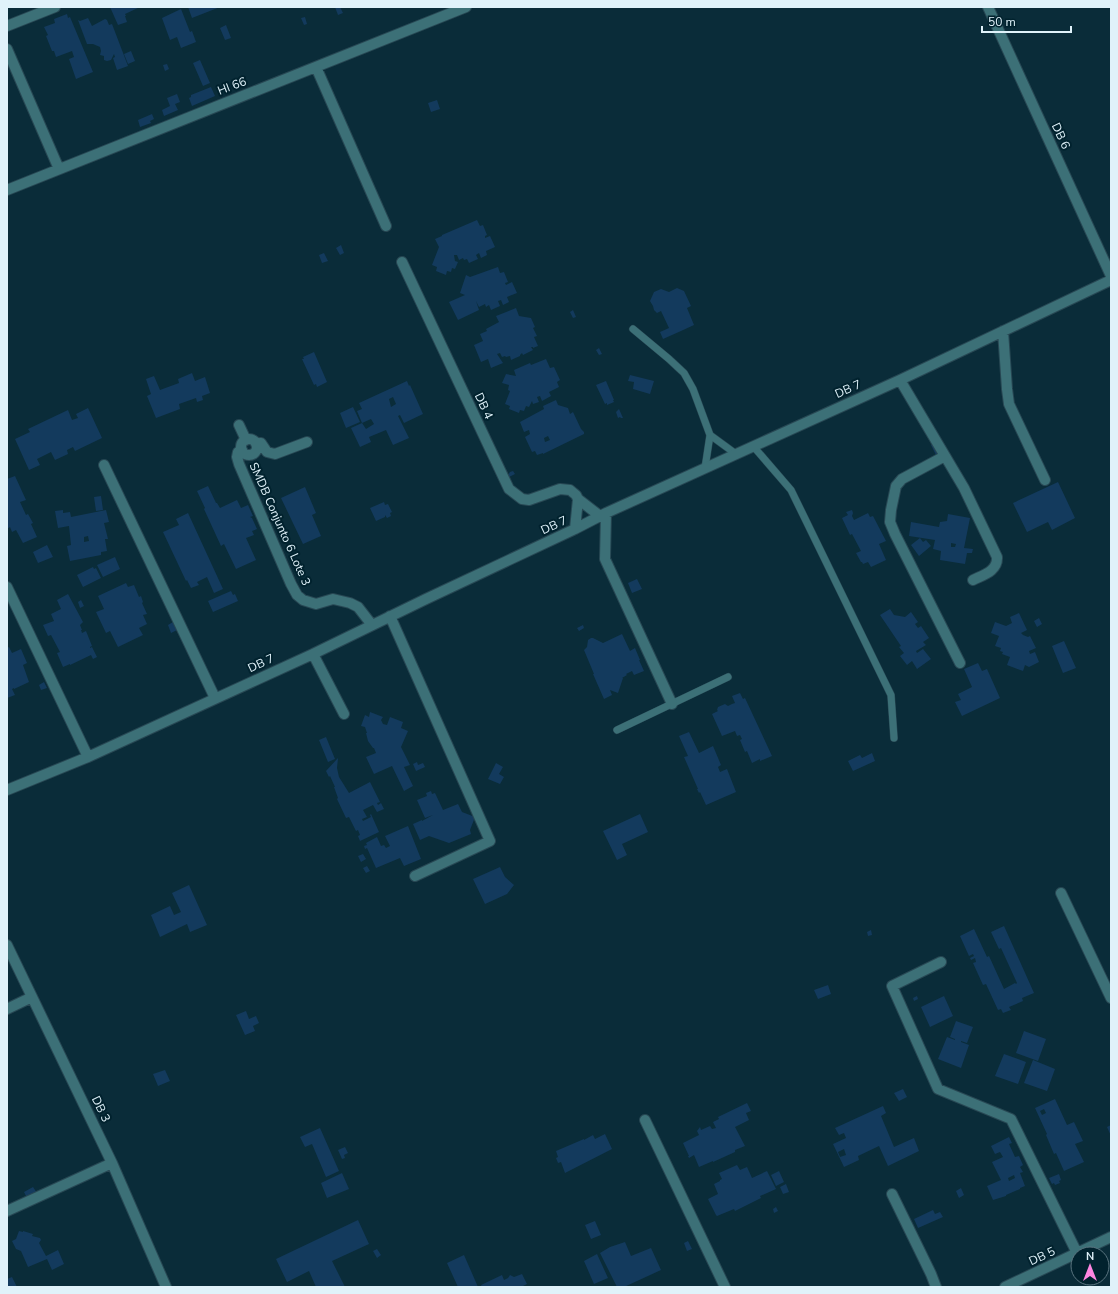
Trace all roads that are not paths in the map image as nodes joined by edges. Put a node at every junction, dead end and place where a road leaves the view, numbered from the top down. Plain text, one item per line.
1 (55, 7) edge
2 (466, 7) edge
3 (988, 7) edge
4 (7, 26) edge
5 (7, 49) edge
6 (316, 67) junction
7 (59, 169) junction
8 (7, 190) edge
9 (386, 226) dead end
10 (402, 262) dead end
11 (1111, 276) edge
12 (1111, 280) edge
13 (633, 329) dead end
14 (1003, 331) junction
15 (900, 380) junction
16 (238, 425) dead end
17 (710, 435) junction
18 (246, 440) junction
19 (307, 442) dead end
20 (256, 444) junction
21 (753, 446) junction
22 (242, 450) junction
23 (736, 454) junction
24 (945, 456) junction
25 (104, 465) dead end
26 (705, 468) junction
27 (1045, 480) dead end
28 (578, 499) junction
29 (603, 514) junction
30 (575, 529) junction
31 (973, 580) dead end
32 (7, 586) edge
33 (390, 616) junction
34 (372, 626) junction
35 (313, 654) junction
36 (960, 663) dead end
37 (728, 677) dead end
38 (215, 698) junction
39 (672, 704) junction
40 (344, 714) dead end
41 (617, 730) dead end
42 (894, 738) dead end
43 (88, 757) junction
44 (7, 790) edge
45 (415, 876) dead end
46 (1061, 893) dead end
47 (7, 945) edge
48 (941, 962) dead end
49 (32, 997) junction
50 (1111, 998) edge
51 (7, 1009) edge
52 (645, 1120) dead end
53 (112, 1163) junction
54 (892, 1194) dead end
55 (7, 1211) edge
56 (1111, 1238) edge
57 (1074, 1246) edge
58 (1093, 1246) edge
59 (1070, 1256) edge
60 (1009, 1286) edge
61 (166, 1287) edge
62 (725, 1287) edge
63 (936, 1287) edge

1 - 4 street
2 - 6 street, HI 66
3 - 11 street, DB 6
5 - 7 street
6 - 7 street, HI 66
6 - 9 street
7 - 8 street, HI 66
10 - 28 street, DB 4
12 - 14 street, DB 7
13 - 17 lane
14 - 15 street, DB 7
14 - 27 street
15 - 21 street, DB 7
15 - 24 street
16 - 18 street
17 - 23 lane
17 - 26 lane
18 - 20 street, SMDB Conjunto 6 Lote 3
18 - 22 street, SMDB Conjunto 6 Lote 3
19 - 20 street, SMDB Conjunto 6 Lote 3
20 - 22 street, SMDB Conjunto 6 Lote 3
21 - 23 street, DB 7
21 - 42 lane
22 - 34 street, SMDB Conjunto 6 Lote 3
23 - 26 street, DB 7
24 - 31 street
24 - 36 street
25 - 38 street
26 - 29 street, DB 7
28 - 29 street, DB 4
28 - 30 street
29 - 30 street, DB 7
29 - 39 street
30 - 33 street, DB 7
32 - 43 street
33 - 34 street, DB 7
33 - 45 street
34 - 35 street, DB 7
35 - 38 street, DB 7
35 - 40 street
37 - 39 lane
38 - 43 street, DB 7
39 - 41 lane
43 - 44 street, DB 7
46 - 50 street
47 - 49 street, DB 3
48 - 57 street
49 - 51 street
49 - 53 street, DB 3
52 - 62 street
53 - 55 street
53 - 61 street, DB 3
54 - 63 street
56 - 58 street, DB 5
59 - 60 street, DB 5

